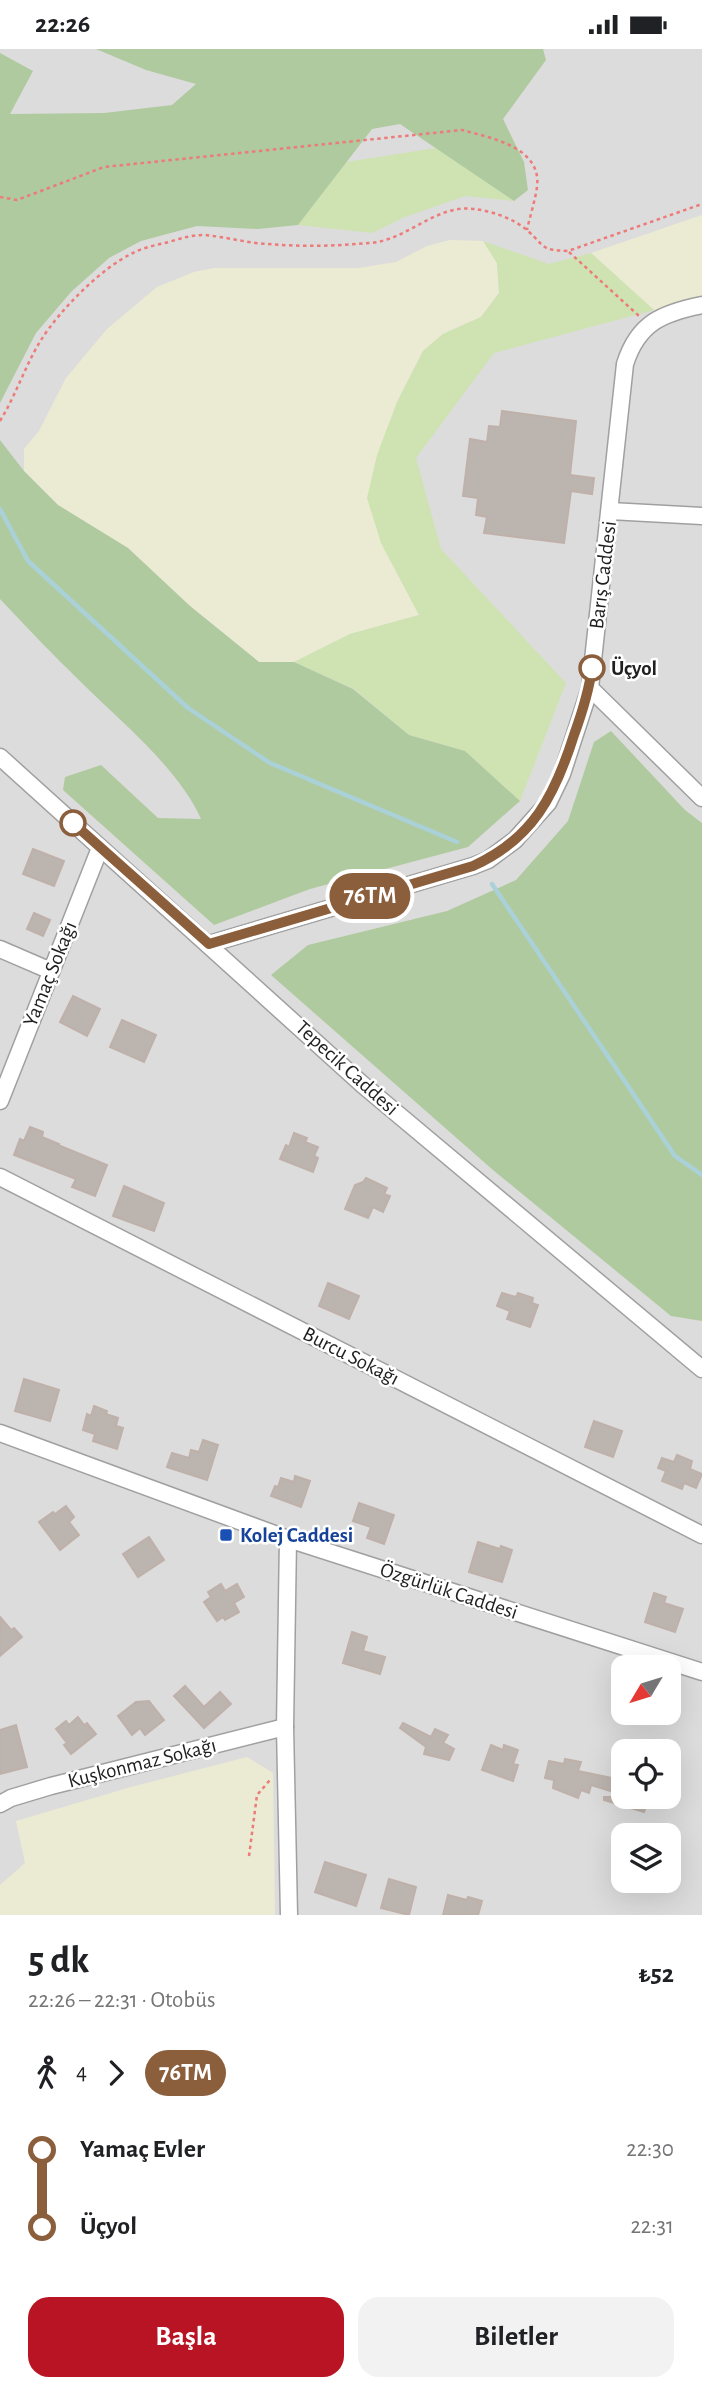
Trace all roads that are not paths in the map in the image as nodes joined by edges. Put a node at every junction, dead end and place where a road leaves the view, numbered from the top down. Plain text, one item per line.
1 (702, 305) edge
2 (610, 512) junction
3 (702, 516) edge
4 (590, 688) junction
5 (0, 757) edge
6 (702, 798) edge
7 (100, 848) junction
8 (209, 944) junction
9 (0, 949) edge
10 (51, 971) junction
11 (0, 1101) edge
12 (0, 1177) edge
13 (702, 1369) edge
14 (0, 1433) edge
15 (702, 1535) edge
16 (288, 1539) junction
17 (702, 1672) edge
18 (285, 1727) junction
19 (0, 1804) edge
20 (289, 1915) edge

1 - 2 street, Barış Caddesi
2 - 3 street
2 - 4 street, Barış Caddesi
4 - 6 street
4 - 8 street, Barış Caddesi
5 - 7 street, Tepecik Caddesi
7 - 8 street, Tepecik Caddesi
7 - 10 street, Yamaç Sokağı
8 - 13 street, Tepecik Caddesi
9 - 10 street
10 - 11 street, Yamaç Sokağı
12 - 15 street, Burcu Sokağı
14 - 16 street, Özgürlük Caddesi
16 - 17 street, Özgürlük Caddesi
16 - 18 street
18 - 19 street, Kuşkonmaz Sokağı
18 - 20 street

